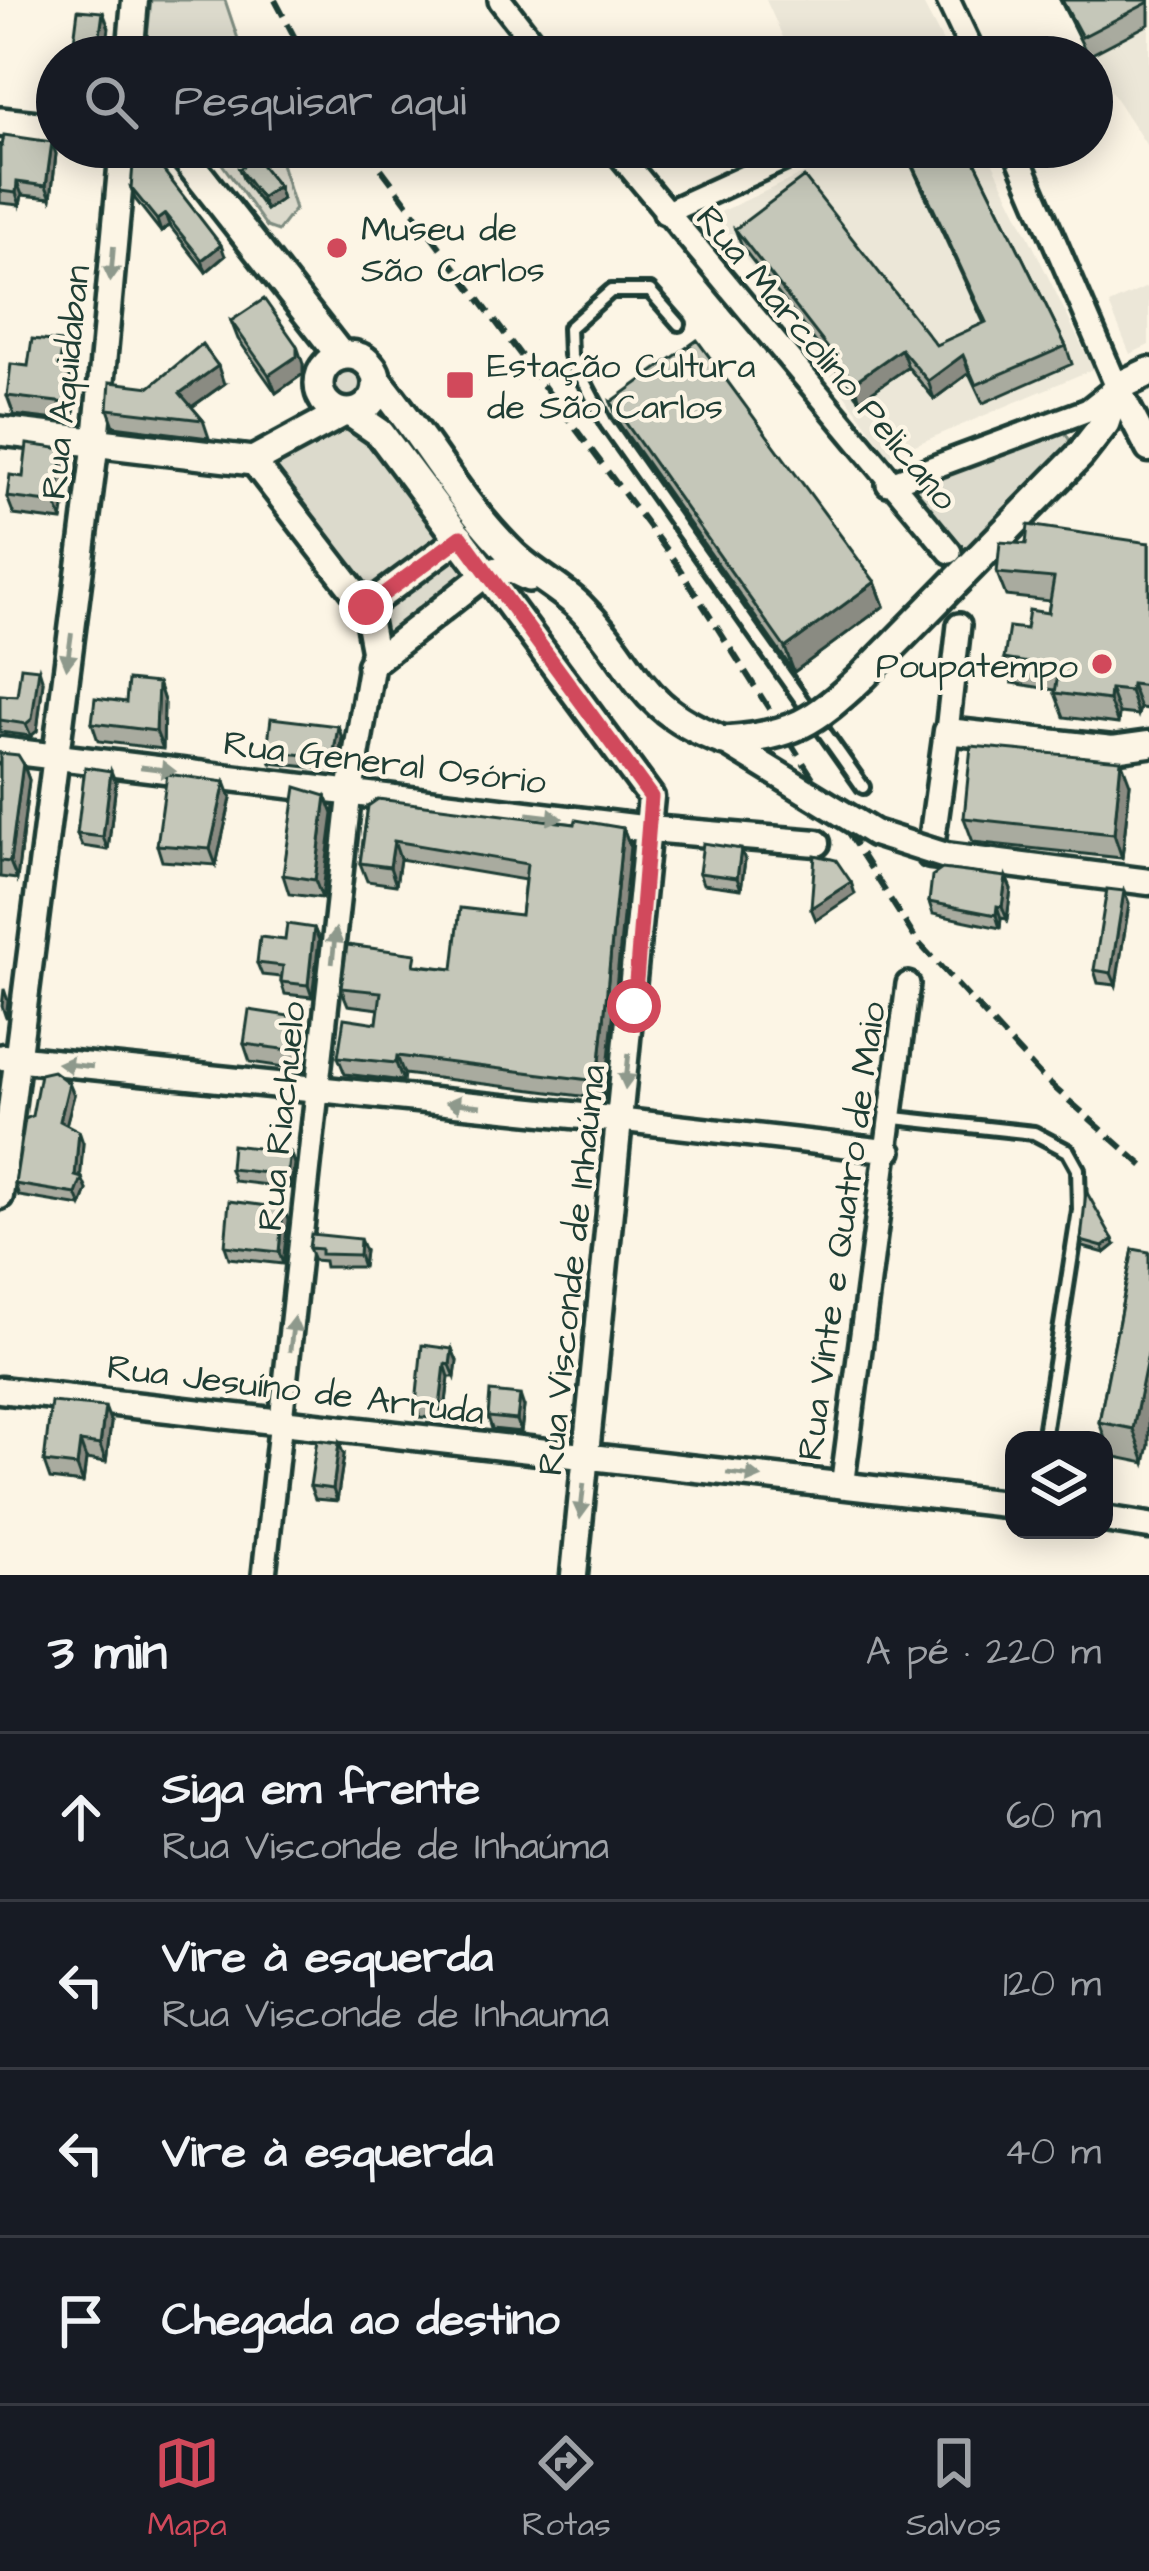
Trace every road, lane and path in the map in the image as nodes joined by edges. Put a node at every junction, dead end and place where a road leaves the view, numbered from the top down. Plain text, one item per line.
1 (135, 0) edge
2 (500, 0) edge
3 (948, 0) edge
4 (132, 36) edge
5 (528, 36) edge
6 (965, 36) edge
7 (0, 122) edge
8 (36, 126) edge
9 (121, 168) edge
10 (193, 168) edge
11 (629, 168) edge
12 (744, 168) edge
13 (1023, 168) edge
14 (664, 213) junction
15 (679, 324) dead end
16 (341, 356) junction
17 (1149, 372) edge
18 (377, 380) junction
19 (1117, 387) junction
20 (347, 413) junction
21 (0, 431) edge
22 (97, 441) junction
23 (1149, 449) edge
24 (253, 460) junction
25 (888, 484) junction
26 (461, 537) junction
27 (950, 552) dead end
28 (486, 574) junction
29 (573, 601) junction
30 (366, 607) junction
31 (959, 626) dead end
32 (370, 665) junction
33 (946, 730) junction
34 (724, 741) junction
35 (1149, 744) edge
36 (0, 750) edge
37 (54, 757) junction
38 (863, 787) dead end
39 (350, 793) junction
40 (650, 829) junction
41 (817, 843) dead end
42 (942, 856) junction
43 (1149, 882) edge
44 (908, 984) dead end
45 (7, 1058) edge
46 (320, 1089) junction
47 (895, 1118) junction
48 (621, 1120) junction
49 (890, 1150) junction
50 (0, 1196) edge
51 (0, 1390) edge
52 (281, 1424) junction
53 (1043, 1431) edge
54 (586, 1455) junction
55 (842, 1487) junction
56 (1005, 1504) edge
57 (1113, 1520) edge
58 (1149, 1526) edge
59 (264, 1575) edge
60 (574, 1575) edge

1 - 4 street
2 - 5 street
3 - 6 street
7 - 8 main road
9 -> 22 street, Rua Aquidaban
10 - 16 main road
11 - 14 street, Rua Marcolino Pelicano
12 - 14 street
13 - 19 street
14 - 25 street, Rua Marcolino Pelicano
15 - 38 lane
16 - 18 main road
16 - 20 main road
17 - 19 main road
18 - 20 main road
18 - 29 main road
19 - 23 street
19 - 25 street
19 - 34 main road, bridge
20 - 24 main road
20 - 26 main road
21 - 22 main road
22 - 24 main road
22 -> 37 street, Rua Aquidaban
24 - 30 street
25 - 27 street, Rua Marcolino Pelicano
26 - 28 main road
26 - 30 street
28 - 29 main road
28 - 32 street
28 - 40 street
29 - 34 main road
30 - 32 street, Rua Riachuelo
31 - 33 street
32 - 39 street, Rua Riachuelo
33 - 35 street
33 - 42 street
34 - 42 street, bridge
36 - 37 street, Rua General Osório
37 -> 39 street, Rua General Osório
37 - 45 street, Rua Aquidaban
39 -> 40 street, Rua General Osório
46 -> 39 street, Rua Riachuelo
40 - 41 street, Rua General Osório
40 -> 48 street, Rua Visconde de Inhaúma
42 - 43 street
44 - 47 street, Rua Vinte e Quatro de Maio
46 -> 45 street
45 - 50 street, Rua Aquidaban
48 -> 46 street
52 -> 46 street, Rua Riachuelo
47 - 49 street, Rua Vinte e Quatro de Maio
47 - 53 lane
48 - 49 street
48 - 54 street, Rua Visconde de Inhaúma
49 - 55 street, Rua Vinte e Quatro de Maio
51 - 52 street, Rua Jesuíno de Arruda
52 - 54 street, Rua Jesuíno de Arruda
52 - 59 street, Rua Riachuelo
54 -> 55 street, Rua Jesuíno de Arruda
54 -> 60 street, Rua Visconde de Inhaúma
55 - 56 street, Rua Jesuíno de Arruda
57 - 58 street

